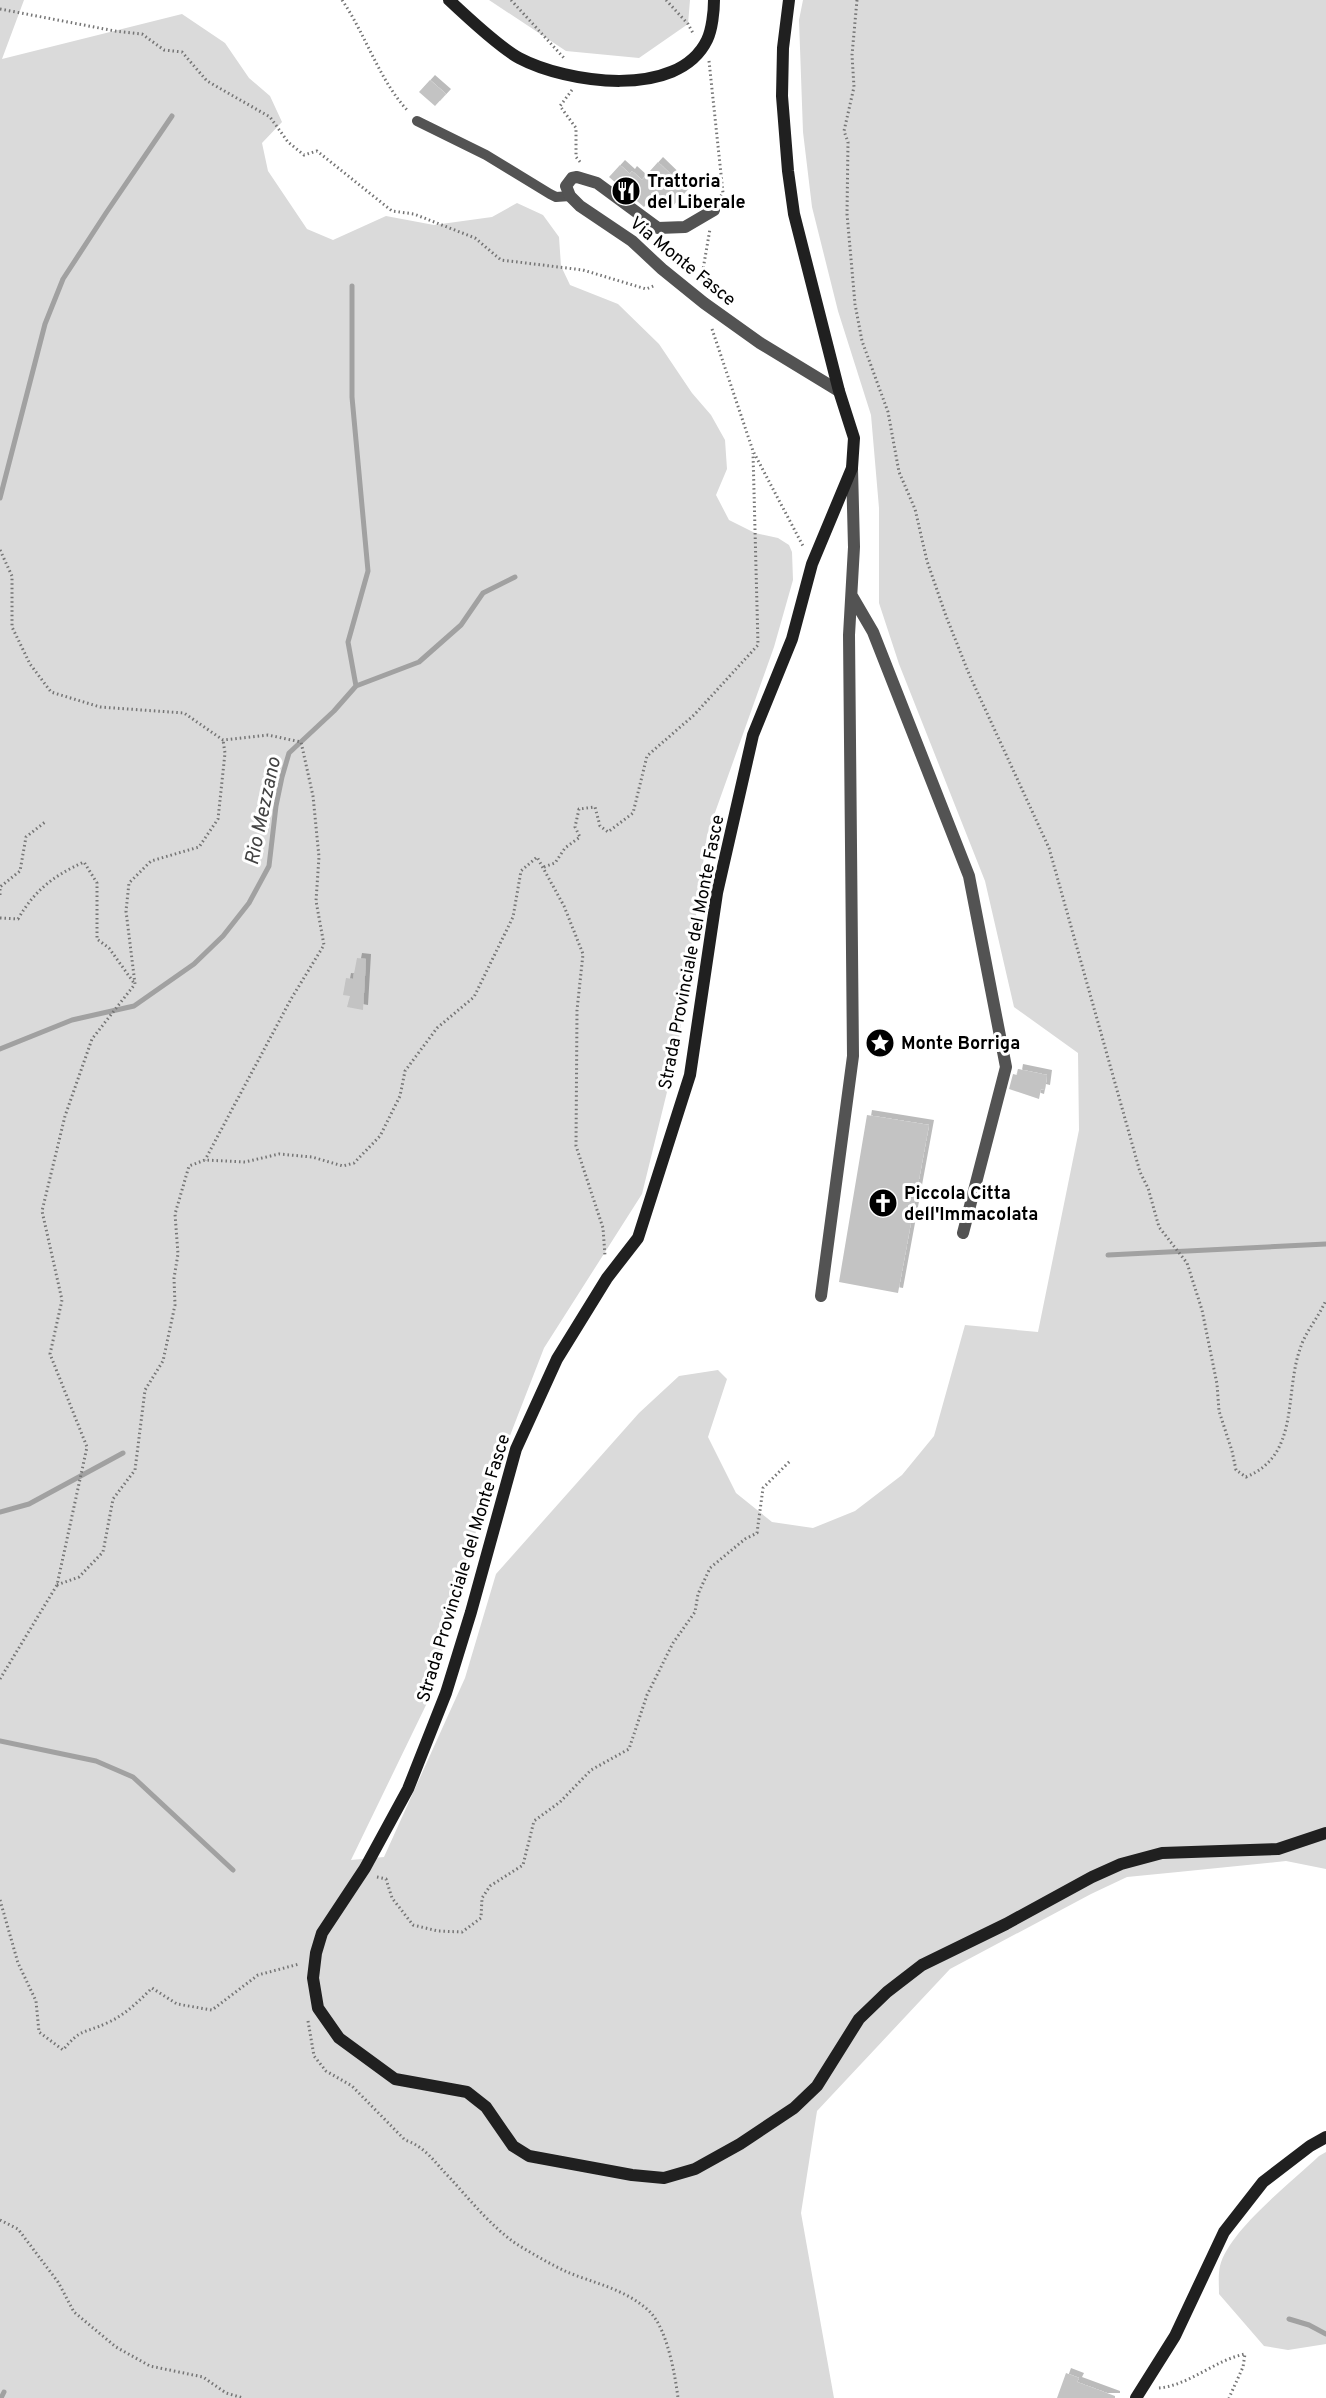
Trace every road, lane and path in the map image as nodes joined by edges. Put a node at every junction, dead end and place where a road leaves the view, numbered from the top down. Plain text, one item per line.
1 (342, 0) edge
2 (449, 0) edge
3 (511, 0) edge
4 (666, 0) edge
5 (714, 0) edge
6 (789, 0) edge
7 (857, 0) edge
8 (0, 9) edge
9 (707, 40) junction
10 (582, 78) junction
11 (417, 121) joint
12 (597, 183) junction
13 (570, 196) junction
14 (714, 210) dead end
15 (662, 269) junction
16 (840, 391) junction
17 (753, 451) dead end
18 (852, 468) junction
19 (0, 550) edge
20 (852, 596) junction
21 (223, 740) junction
22 (45, 822) dead end
23 (544, 867) junction
24 (0, 895) edge
25 (0, 918) edge
26 (135, 984) junction
27 (205, 1160) junction
28 (963, 1233) dead end
29 (607, 1278) junction
30 (821, 1296) dead end
31 (1326, 1300) edge
32 (790, 1460) dead end
33 (57, 1585) junction
34 (0, 1679) edge
35 (1326, 1833) edge
36 (373, 1883) dead end
37 (0, 1900) edge
38 (316, 1953) junction
39 (307, 2014) dead end
40 (1326, 2137) edge
41 (0, 2220) edge
42 (1138, 2393) edge
43 (243, 2398) edge
44 (678, 2398) edge
45 (1229, 2398) edge

1 - 11 path
2 - 10 main road
3 - 10 path
4 - 9 path
5 - 9 main road
6 - 16 main road, Strada Provinciale del Monte Fasce
7 - 31 path
8 - 15 path
9 - 10 main road
10 - 12 path
11 - 13 lane
12 - 13 street, Via Monte Fasce
12 - 14 street, Via Monte Fasce
13 - 15 street, Via Monte Fasce
15 - 16 street, Via Monte Fasce
16 - 18 main road, Strada Provinciale del Monte Fasce
17 - 23 path
18 - 20 street
18 - 29 main road, Strada Provinciale del Monte Fasce
19 - 21 path
20 - 28 street
20 - 30 street
21 - 26 path
21 - 27 path
22 - 24 path
23 - 27 path
23 - 29 path
25 - 26 path
26 - 33 path
27 - 33 path
29 - 38 main road, Strada Provinciale del Monte Fasce
32 - 36 path
33 - 34 path
35 - 38 main road, Strada Provinciale del Monte Fasce
37 - 38 path
39 - 44 path
40 - 42 main road
41 - 43 path
42 - 45 path

